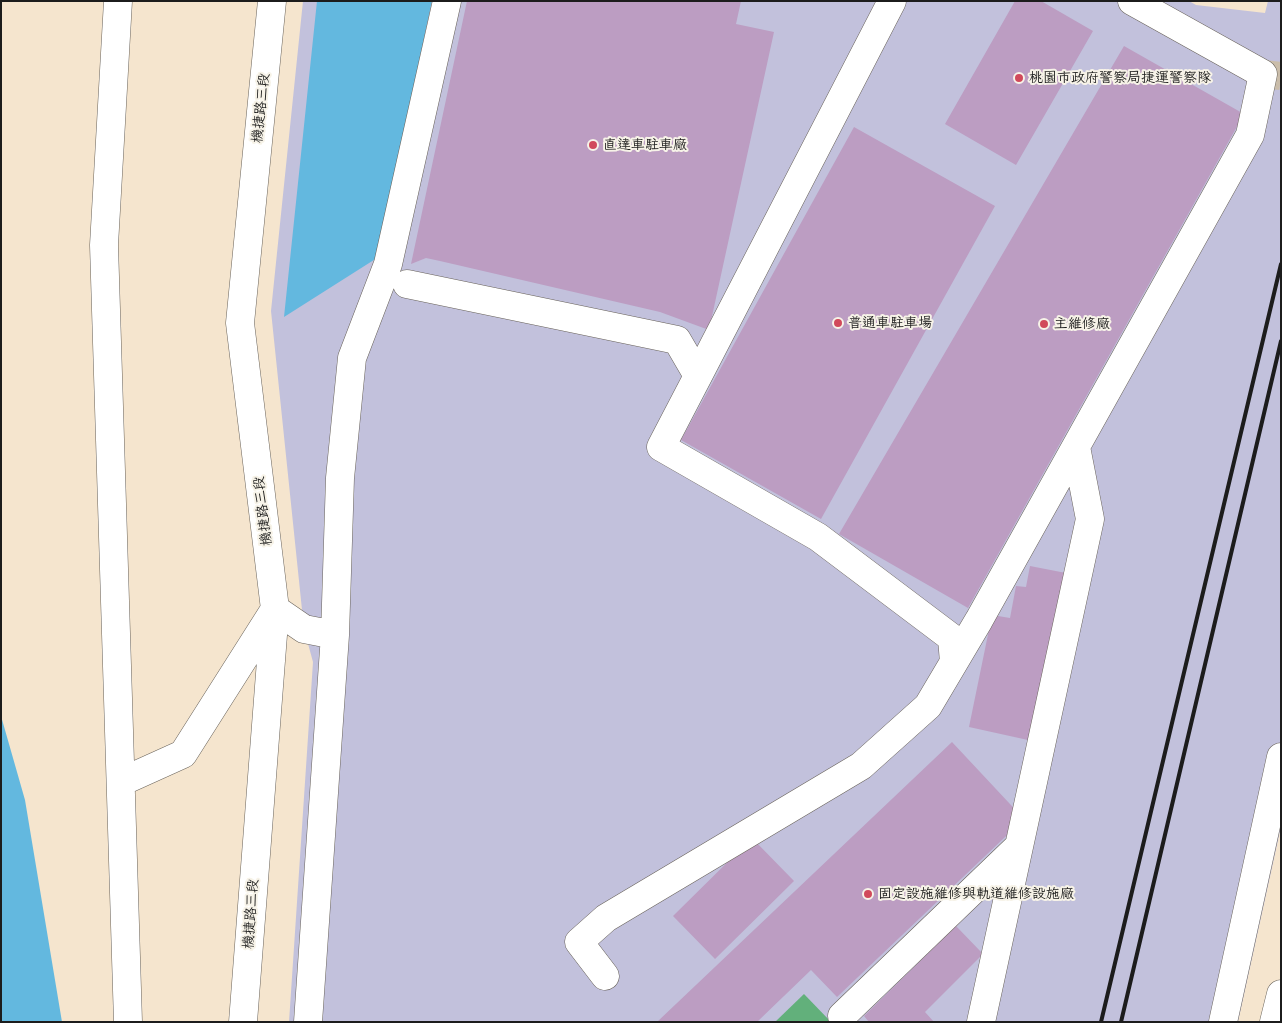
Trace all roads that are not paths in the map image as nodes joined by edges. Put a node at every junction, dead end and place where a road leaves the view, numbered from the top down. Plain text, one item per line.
1 (118, 1) edge
2 (272, 1) edge
3 (447, 1) edge
4 (892, 1) edge
5 (1132, 1) edge
6 (407, 284) dead end
7 (720, 336) junction
8 (677, 340) junction
9 (698, 376) junction
10 (1076, 447) junction
11 (275, 608) junction
12 (335, 635) junction
13 (954, 662) junction
14 (1281, 757) edge
15 (121, 782) junction
16 (1019, 846) junction
17 (605, 976) dead end
18 (1281, 994) edge
19 (842, 1016) dead end
20 (128, 1022) edge
21 (243, 1022) edge
22 (308, 1022) edge
23 (981, 1022) edge
24 (1223, 1022) edge
25 (1274, 1022) edge

1 - 15 street
2 - 11 street, 機捷路三段
3 - 12 street
4 - 7 street
5 - 10 street
6 - 8 street
7 - 8 street
7 - 9 street
8 - 9 street
9 - 13 street
10 - 13 street
10 - 16 street
11 - 12 street
11 - 15 street
11 - 21 street, 機捷路三段
12 - 22 street
13 - 17 street
14 - 24 street
15 - 20 street
16 - 19 street
16 - 23 street
18 - 25 street

